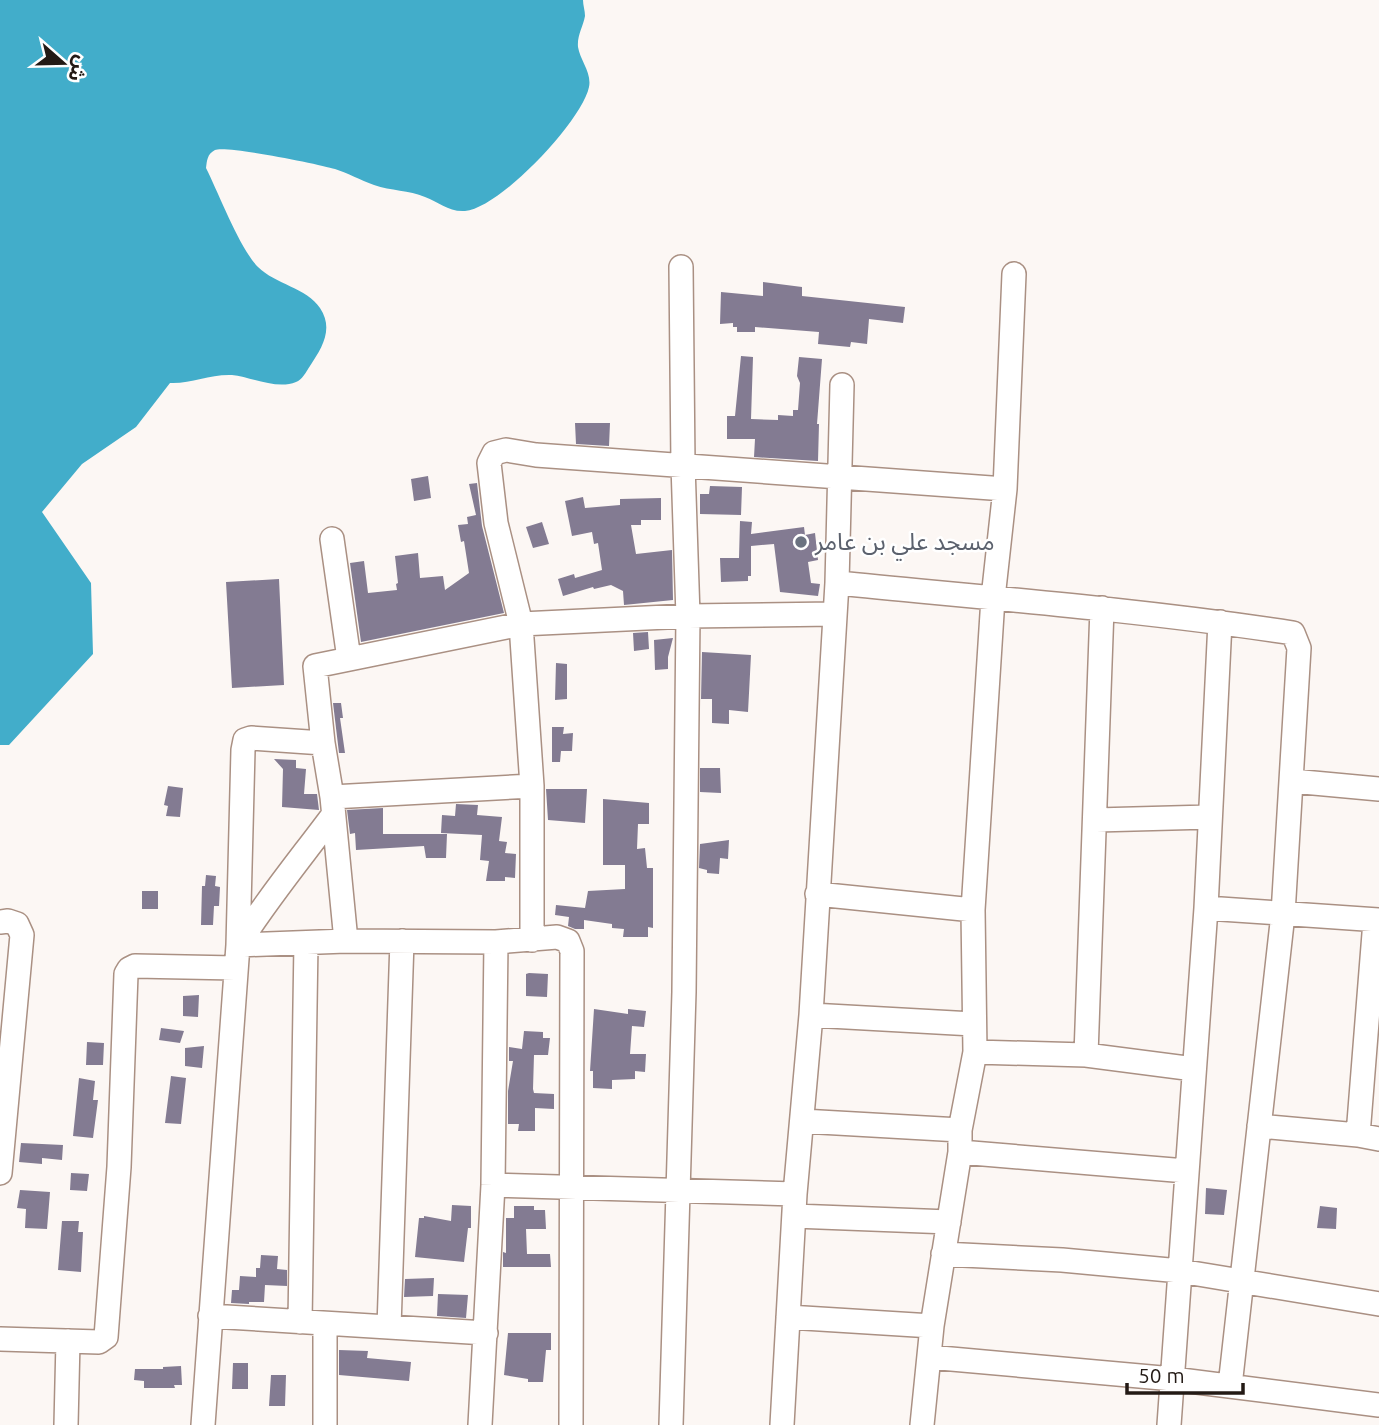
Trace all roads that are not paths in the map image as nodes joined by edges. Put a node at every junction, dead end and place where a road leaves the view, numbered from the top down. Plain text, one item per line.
1 (681, 267) dead end
2 (1014, 274) dead end
3 (842, 385) dead end
4 (683, 465) junction
5 (838, 476) junction
6 (1005, 489) junction
7 (331, 539) dead end
8 (837, 583) junction
9 (993, 598) junction
10 (1102, 608) junction
11 (834, 614) junction
12 (688, 616) junction
13 (1220, 622) junction
14 (521, 624) junction
15 (349, 659) junction
16 (323, 743) junction
17 (1292, 781) junction
18 (532, 786) junction
19 (1379, 789) edge
20 (332, 806) junction
21 (1209, 817) junction
22 (1096, 820) junction
23 (817, 894) junction
24 (1206, 908) junction
25 (973, 910) junction
26 (1283, 914) junction
27 (1377, 920) edge
28 (0, 922) edge
29 (532, 940) junction
30 (346, 941) junction
31 (401, 941) junction
32 (496, 942) junction
33 (306, 943) junction
34 (236, 956) junction
35 (811, 1016) junction
36 (973, 1024) junction
37 (975, 1052) junction
38 (1086, 1055) junction
39 (1194, 1069) junction
40 (802, 1121) junction
41 (1259, 1126) junction
42 (1369, 1137) edge
43 (960, 1141) junction
44 (1186, 1171) junction
45 (0, 1173) edge
46 (493, 1185) junction
47 (570, 1188) junction
48 (678, 1192) junction
49 (795, 1205) junction
50 (948, 1222) junction
51 (943, 1254) junction
52 (1181, 1271) junction
53 (1244, 1281) junction
54 (1379, 1304) edge
55 (210, 1316) junction
56 (788, 1317) junction
57 (300, 1322) junction
58 (325, 1324) junction
59 (932, 1326) junction
60 (388, 1327) junction
61 (486, 1333) junction
62 (0, 1339) edge
63 (68, 1341) junction
64 (929, 1357) junction
65 (1173, 1379) junction
66 (1230, 1385) junction
67 (1379, 1405) edge
68 (66, 1425) edge
69 (203, 1425) edge
70 (325, 1425) edge
71 (480, 1425) edge
72 (571, 1425) edge
73 (671, 1425) edge
74 (782, 1425) edge
75 (922, 1425) edge
76 (1169, 1425) edge

1 - 4 street
2 - 6 street
3 - 5 street
4 - 5 street
4 - 12 street
4 - 14 street
5 - 6 street
5 - 8 street
6 - 9 street
7 - 15 street
8 - 9 street
8 - 11 street
9 - 10 street
9 - 25 street
10 - 13 street
10 - 22 street
11 - 12 street
11 - 23 street
12 - 14 street
12 - 48 street
13 - 17 street
13 - 21 street
14 - 15 street
14 - 18 street
15 - 16 street
16 - 20 street
16 - 34 street
17 - 19 street
17 - 26 street
18 - 20 street
18 - 29 street
20 - 30 street
20 - 34 street
21 - 22 street
21 - 24 street
22 - 38 street
23 - 25 street
23 - 35 street
24 - 26 street
24 - 39 street
25 - 36 street
26 - 27 street
26 - 41 street
27 - 42 street
28 - 45 street
29 - 32 street
29 - 47 street
30 - 31 street
30 - 33 street
31 - 32 street
31 - 60 street
32 - 46 street
33 - 34 street
33 - 57 street
34 - 55 street
34 - 63 street
35 - 36 street
35 - 40 street
36 - 37 street
37 - 38 street
37 - 43 street
38 - 39 street
39 - 44 street
40 - 43 street
40 - 49 street
41 - 42 street
41 - 53 street
43 - 44 street
43 - 50 street
44 - 52 street
46 - 47 street
46 - 61 street
47 - 48 street
47 - 72 street
48 - 49 street
48 - 73 street
49 - 50 street
49 - 56 street
50 - 51 street
51 - 52 street
51 - 59 street
52 - 53 street
52 - 65 street
53 - 54 street
53 - 66 street
55 - 57 street
55 - 69 street
56 - 59 street
56 - 74 street
57 - 58 street
58 - 60 street
58 - 70 street
59 - 64 street
60 - 61 street
61 - 71 street
62 - 63 street
63 - 68 street
64 - 65 street
64 - 75 street
65 - 66 street
65 - 76 street
66 - 67 street

